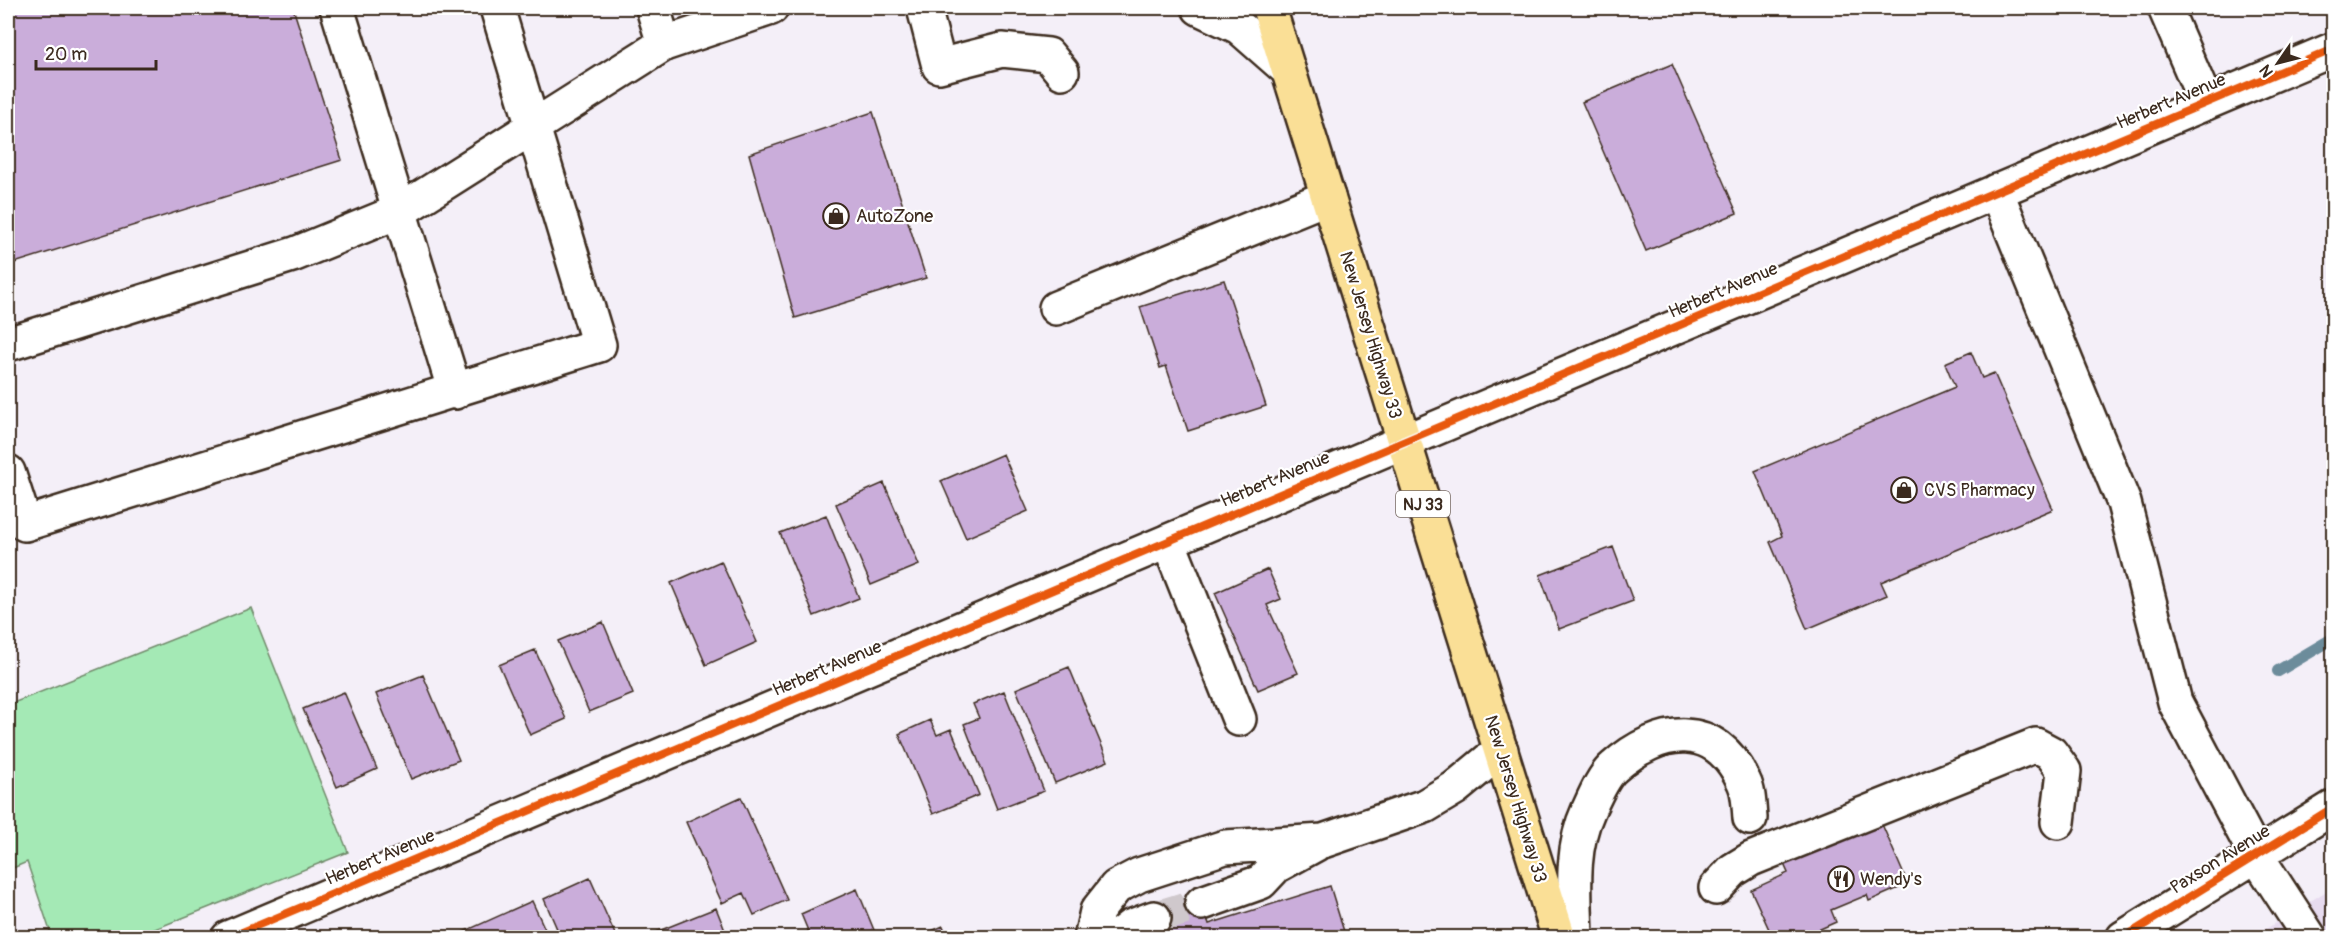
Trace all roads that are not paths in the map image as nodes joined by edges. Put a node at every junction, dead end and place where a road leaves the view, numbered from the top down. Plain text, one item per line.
1 (337, 8) edge
2 (497, 8) edge
3 (653, 8) edge
4 (771, 8) edge
5 (924, 8) edge
6 (1199, 8) edge
7 (1269, 8) edge
8 (2164, 8) edge
9 (664, 44) junction
10 (2334, 49) edge
11 (1288, 70) junction
12 (1062, 72) dead end
13 (2206, 103) junction
14 (534, 126) junction
15 (1996, 191) junction
16 (1328, 197) junction
17 (400, 211) junction
18 (1056, 308) dead end
19 (8, 344) edge
20 (455, 392) junction
21 (1404, 441) junction
22 (8, 472) edge
23 (1168, 541) junction
24 (1239, 719) dead end
25 (1501, 750) junction
26 (2334, 807) edge
27 (1750, 818) dead end
28 (2058, 822) dead end
29 (1323, 841) junction
30 (2256, 855) junction
31 (1716, 888) dead end
32 (1202, 903) tunnel mouth
33 (1154, 918) tunnel mouth
34 (228, 938) edge
35 (1091, 938) edge
36 (1116, 938) edge
37 (1559, 938) edge
38 (1576, 938) edge
39 (2123, 938) edge
40 (2310, 938) edge

1 - 17 street
2 - 14 street
3 - 9 street
4 - 9 street
5 - 12 street
6 - 11 street
7 - 11 main road, New Jersey Highway 33 / NJ 33
8 - 13 street
9 - 14 street
10 - 13 street, Herbert Avenue
11 - 16 main road, New Jersey Highway 33 / NJ 33
13 - 15 street, Herbert Avenue
14 - 17 street
14 - 20 street
15 - 21 street, Herbert Avenue
15 - 30 street
16 - 18 street
16 - 21 main road, New Jersey Highway 33 / NJ 33
17 - 19 street
17 - 20 street
20 - 22 street
21 - 23 street, Herbert Avenue
21 - 25 main road, New Jersey Highway 33 / NJ 33
23 - 24 street
23 - 34 street, Herbert Avenue
25 - 29 street
25 - 37 main road, New Jersey Highway 33 / NJ 33
26 - 30 street, Paxson Avenue
27 - 38 street
28 - 31 street
29 - 32 street
29 - 35 street
30 - 39 street, Paxson Avenue
30 - 40 street
33 - 36 street

